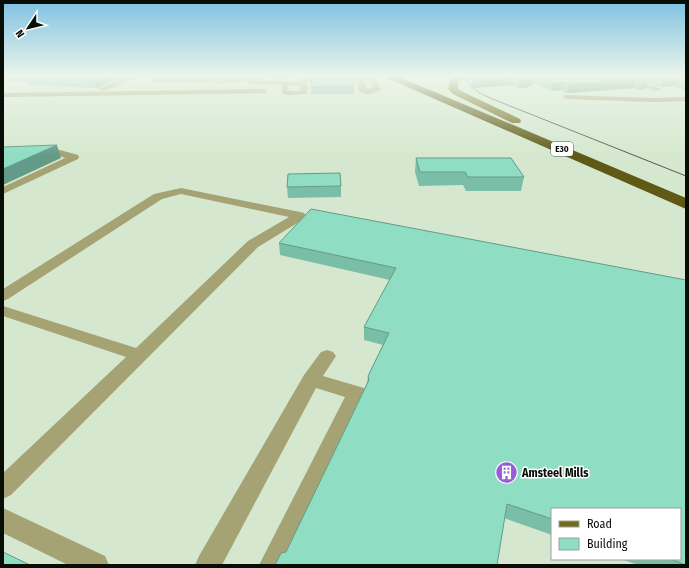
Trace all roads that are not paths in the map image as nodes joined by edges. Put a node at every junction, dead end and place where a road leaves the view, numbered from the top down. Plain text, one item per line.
1 (451, 103) edge
2 (471, 103) edge
3 (478, 103) edge
4 (516, 121) junction
5 (3, 155) edge
6 (3, 191) edge
7 (686, 192) edge
8 (686, 204) edge
9 (3, 296) edge
10 (3, 311) edge
11 (139, 355) junction
12 (327, 356) dead end
13 (311, 380) junction
14 (3, 488) edge
15 (3, 520) edge
16 (96, 565) edge
17 (208, 565) edge
18 (272, 565) edge

1 - 8 highway, E30
2 - 4 highway, E30
3 - 4 main road
4 - 7 highway, E30
5 - 6 lane
9 - 11 lane
10 - 11 lane
11 - 14 lane
12 - 13 lane
13 - 17 lane
13 - 18 lane
15 - 16 lane

